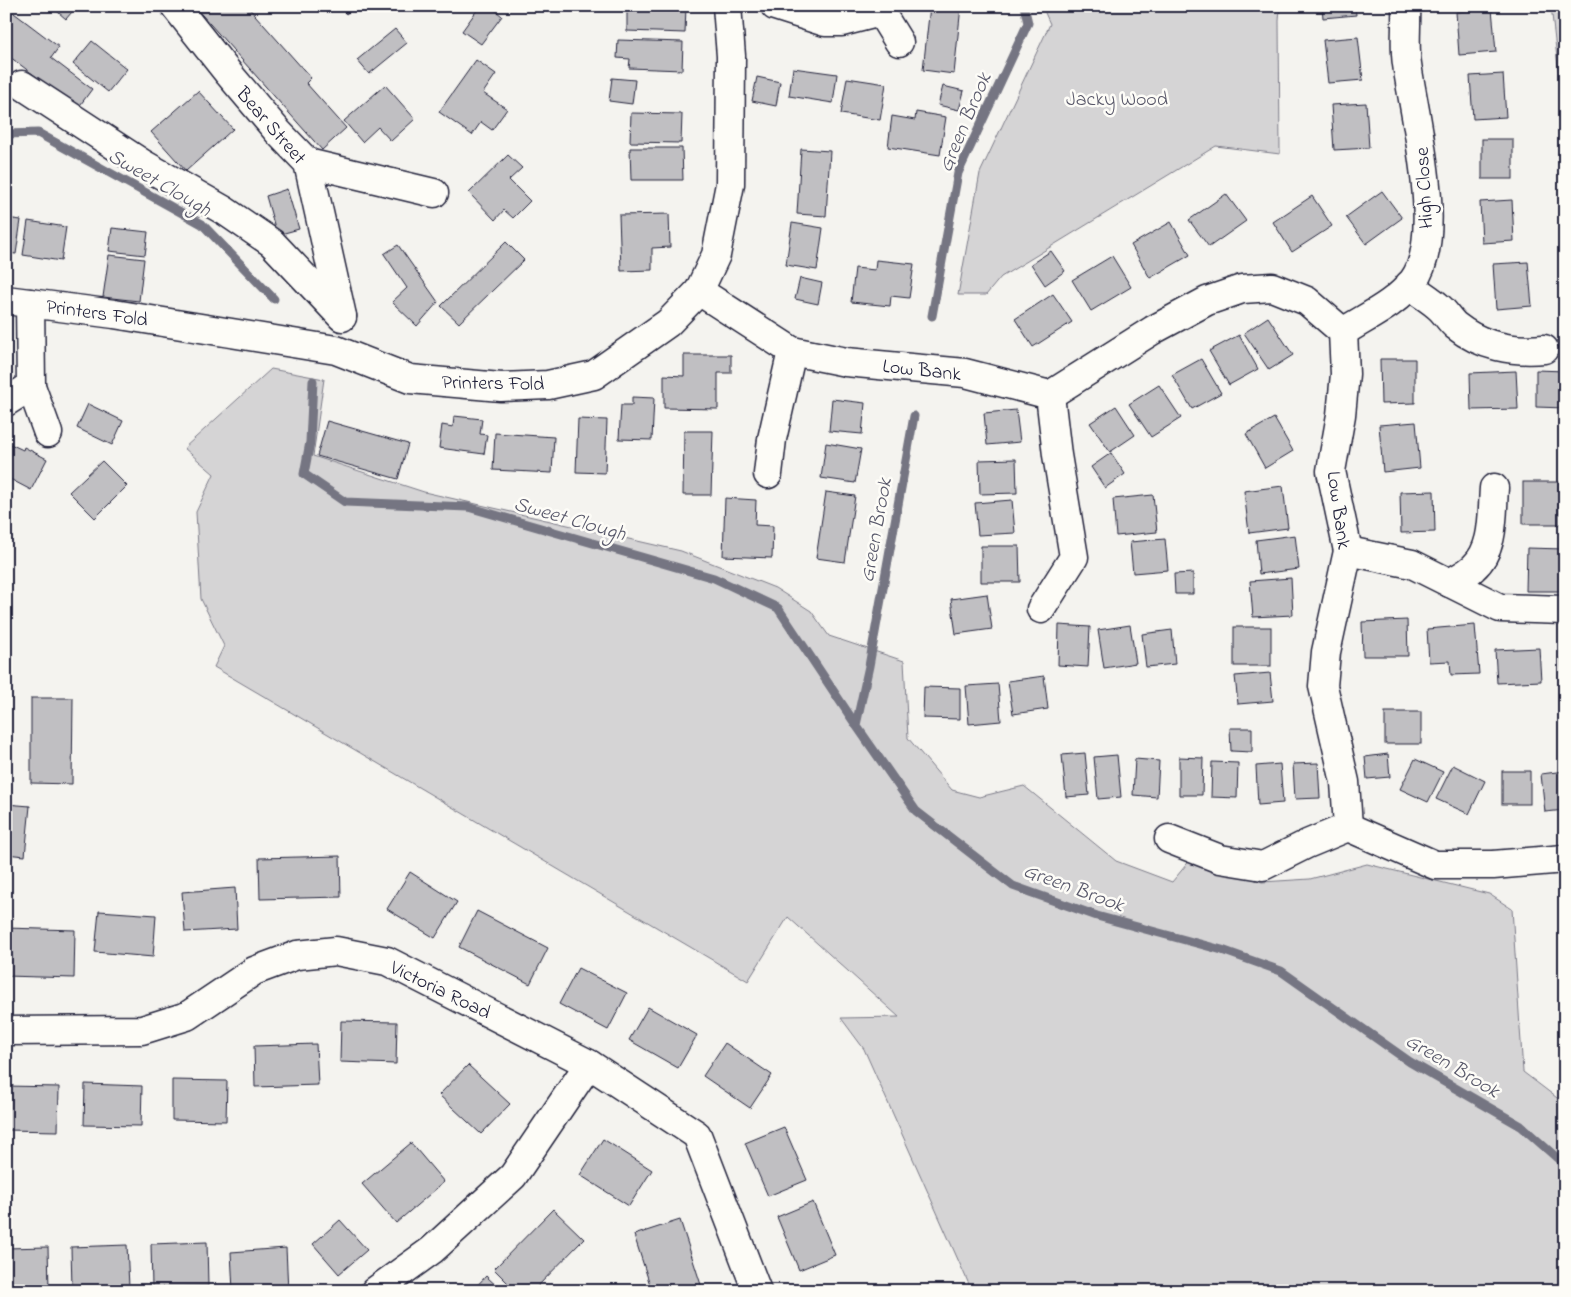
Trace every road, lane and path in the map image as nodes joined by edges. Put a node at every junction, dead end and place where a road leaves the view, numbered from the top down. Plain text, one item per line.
1 (175, 6) edge
2 (727, 6) edge
3 (775, 6) edge
4 (1406, 6) edge
5 (899, 42) dead end
6 (22, 86) dead end
7 (308, 162) junction
8 (434, 193) dead end
9 (1410, 285) junction
10 (699, 290) junction
11 (18, 301) edge
12 (342, 317) junction
13 (1343, 332) junction
14 (1544, 349) dead end
15 (336, 350) junction
16 (792, 351) junction
17 (31, 386) junction
18 (1050, 395) junction
19 (6, 402) edge
20 (48, 433) dead end
21 (768, 474) dead end
22 (1494, 488) dead end
23 (1348, 551) junction
24 (1450, 583) junction
25 (1042, 609) dead end
26 (1564, 610) edge
27 (1348, 827) junction
28 (1169, 839) dead end
29 (1565, 859) edge
30 (6, 1031) edge
31 (589, 1064) junction
32 (375, 1291) edge
33 (757, 1291) edge

1 - 7 street, Bear Street
2 - 10 street, Printers Fold
3 - 5 street
4 - 9 street, High Close
6 - 12 street
7 - 8 street
7 - 12 street, Bear Street
9 - 13 street, High Close
9 - 14 street
10 - 15 street, Printers Fold
10 - 16 street, Low Bank
11 - 15 street, Printers Fold
11 - 17 street
12 - 15 street, Bear Street
13 - 18 street
13 - 23 street, Low Bank
16 - 18 street, Low Bank
16 - 21 street
17 - 19 street
17 - 20 street
18 - 25 street
22 - 24 street
23 - 24 street
23 - 27 street, Low Bank
24 - 26 street
27 - 28 street
27 - 29 street
30 - 31 street, Victoria Road
31 - 32 street
31 - 33 street, Victoria Road

